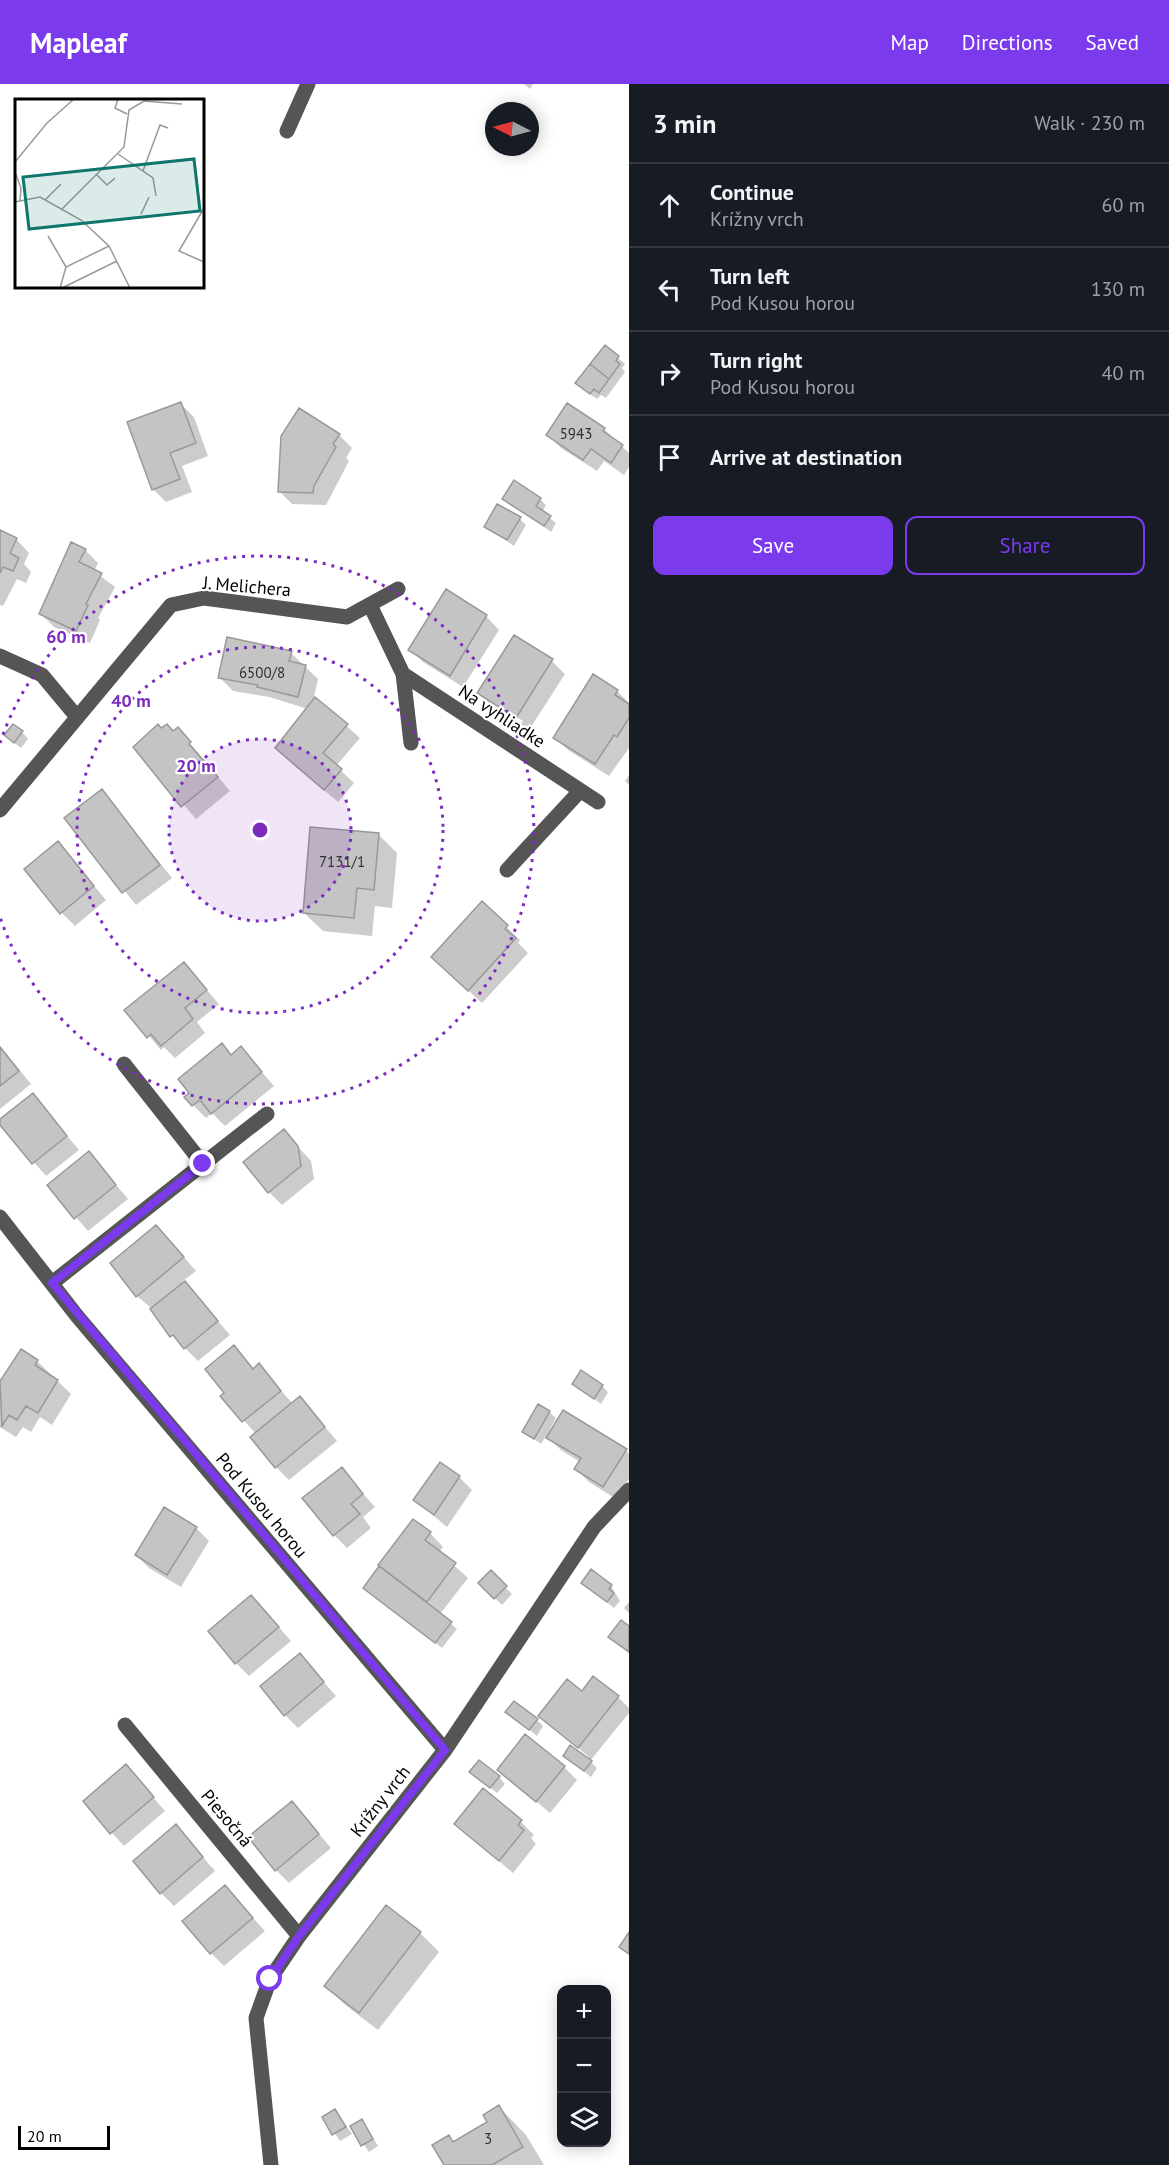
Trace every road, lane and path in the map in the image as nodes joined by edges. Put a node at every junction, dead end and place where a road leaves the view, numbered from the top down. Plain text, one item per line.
1 (308, 84) edge
2 (287, 131) dead end
3 (398, 589) dead end
4 (370, 605) junction
5 (0, 656) edge
6 (403, 674) junction
7 (77, 717) junction
8 (411, 743) dead end
9 (580, 791) junction
10 (598, 802) dead end
11 (0, 810) edge
12 (507, 870) dead end
13 (124, 1064) dead end
14 (267, 1114) dead end
15 (203, 1164) junction
16 (0, 1217) edge
17 (52, 1283) junction
18 (629, 1490) edge
19 (125, 1725) dead end
20 (445, 1750) junction
21 (299, 1936) junction
22 (272, 2165) edge

1 - 2 street
3 - 4 street, J. Melichera
4 - 6 street
4 - 7 street, J. Melichera
5 - 7 street
6 - 8 street
6 - 9 street, Na vyhliadke
7 - 11 street, J. Melichera
9 - 10 street, Na vyhliadke
9 - 12 street
13 - 15 street
14 - 15 street
15 - 17 street
16 - 17 street, Pod Kusou horou
17 - 20 street, Pod Kusou horou
18 - 20 street, Krížny vrch
19 - 21 street, Piesočná
20 - 21 street, Krížny vrch
21 - 22 street, Krížny vrch

